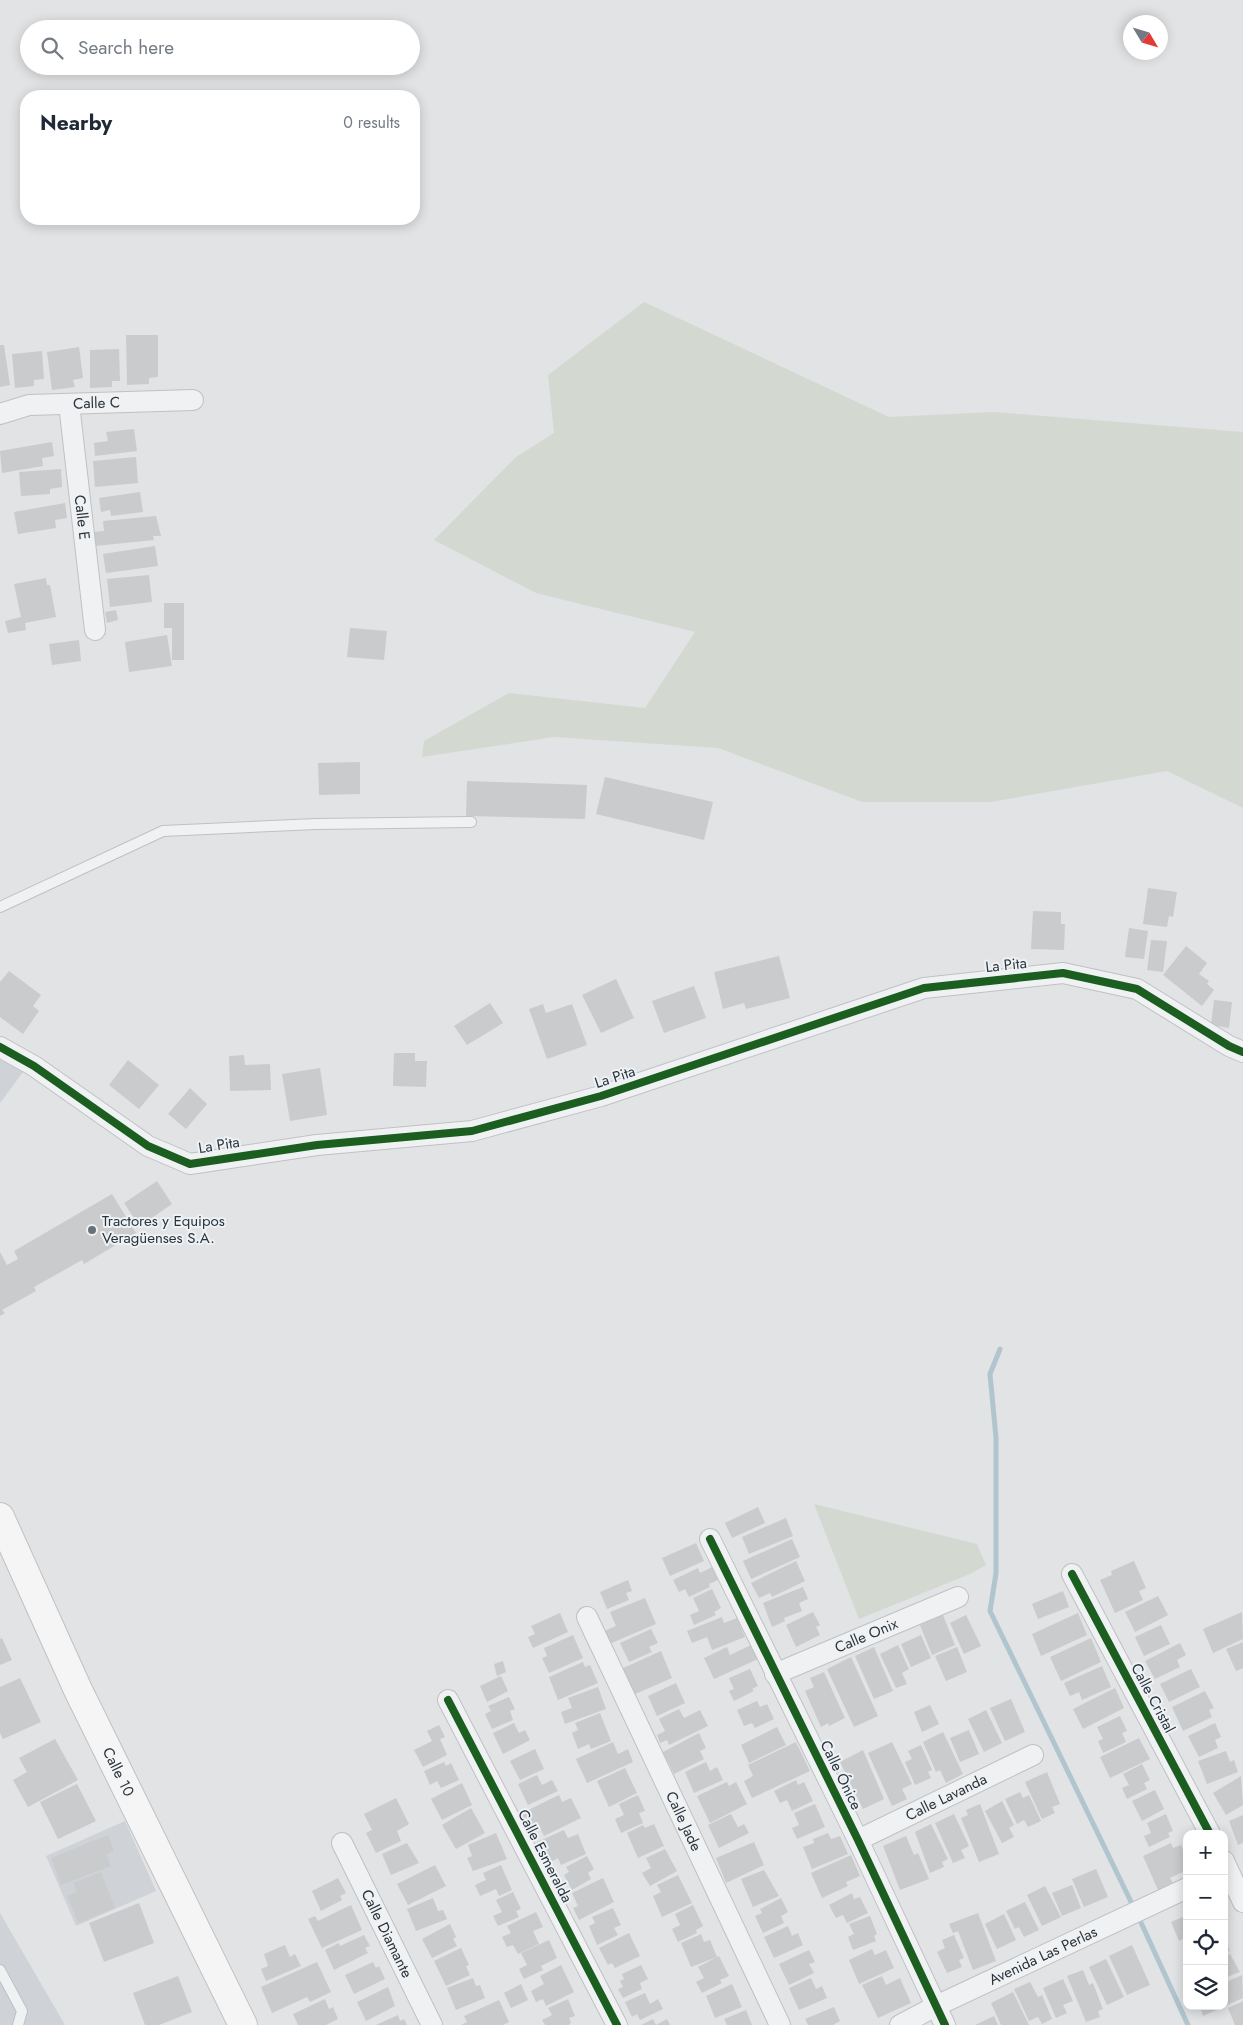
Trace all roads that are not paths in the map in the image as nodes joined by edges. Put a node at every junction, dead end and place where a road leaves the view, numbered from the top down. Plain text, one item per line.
1 (193, 400) dead end
2 (69, 404) junction
3 (0, 414) edge
4 (95, 630) dead end
5 (470, 822) dead end
6 (0, 907) edge
7 (0, 1047) edge
8 (1238, 1048) edge
9 (0, 1517) edge
10 (710, 1539) dead end
11 (1072, 1574) dead end
12 (958, 1597) dead end
13 (587, 1617) dead end
14 (775, 1674) junction
15 (448, 1700) dead end
16 (1033, 1755) dead end
17 (1208, 1830) edge
18 (858, 1840) junction
19 (342, 1843) dead end
20 (1230, 1866) edge
21 (1183, 1890) edge
22 (1243, 1902) edge
23 (0, 1970) edge
24 (936, 2006) junction
25 (18, 2025) edge
26 (243, 2025) edge
27 (432, 2025) edge
28 (617, 2025) edge
29 (780, 2025) edge
30 (900, 2025) edge
31 (945, 2025) edge

1 - 2 street, Calle C
2 - 3 street, Calle C
2 - 4 street, Calle E
5 - 6 lane
7 - 8 street, La Pita
9 - 26 main road, Calle 10
10 - 14 street, Calle Ónice
11 - 17 street, Calle Cristal
12 - 14 street, Calle Onix
13 - 29 street, Calle Jade
14 - 18 street, Calle Ónice
15 - 28 street, Calle Esmeralda
16 - 18 street, Calle Lavanda
18 - 24 street, Calle Ónice
19 - 27 street, Calle Diamante
20 - 22 street
21 - 24 street, Avenida Las Perlas
23 - 25 lane
24 - 30 street, Avenida Las Perlas
24 - 31 street, Calle Ónice

